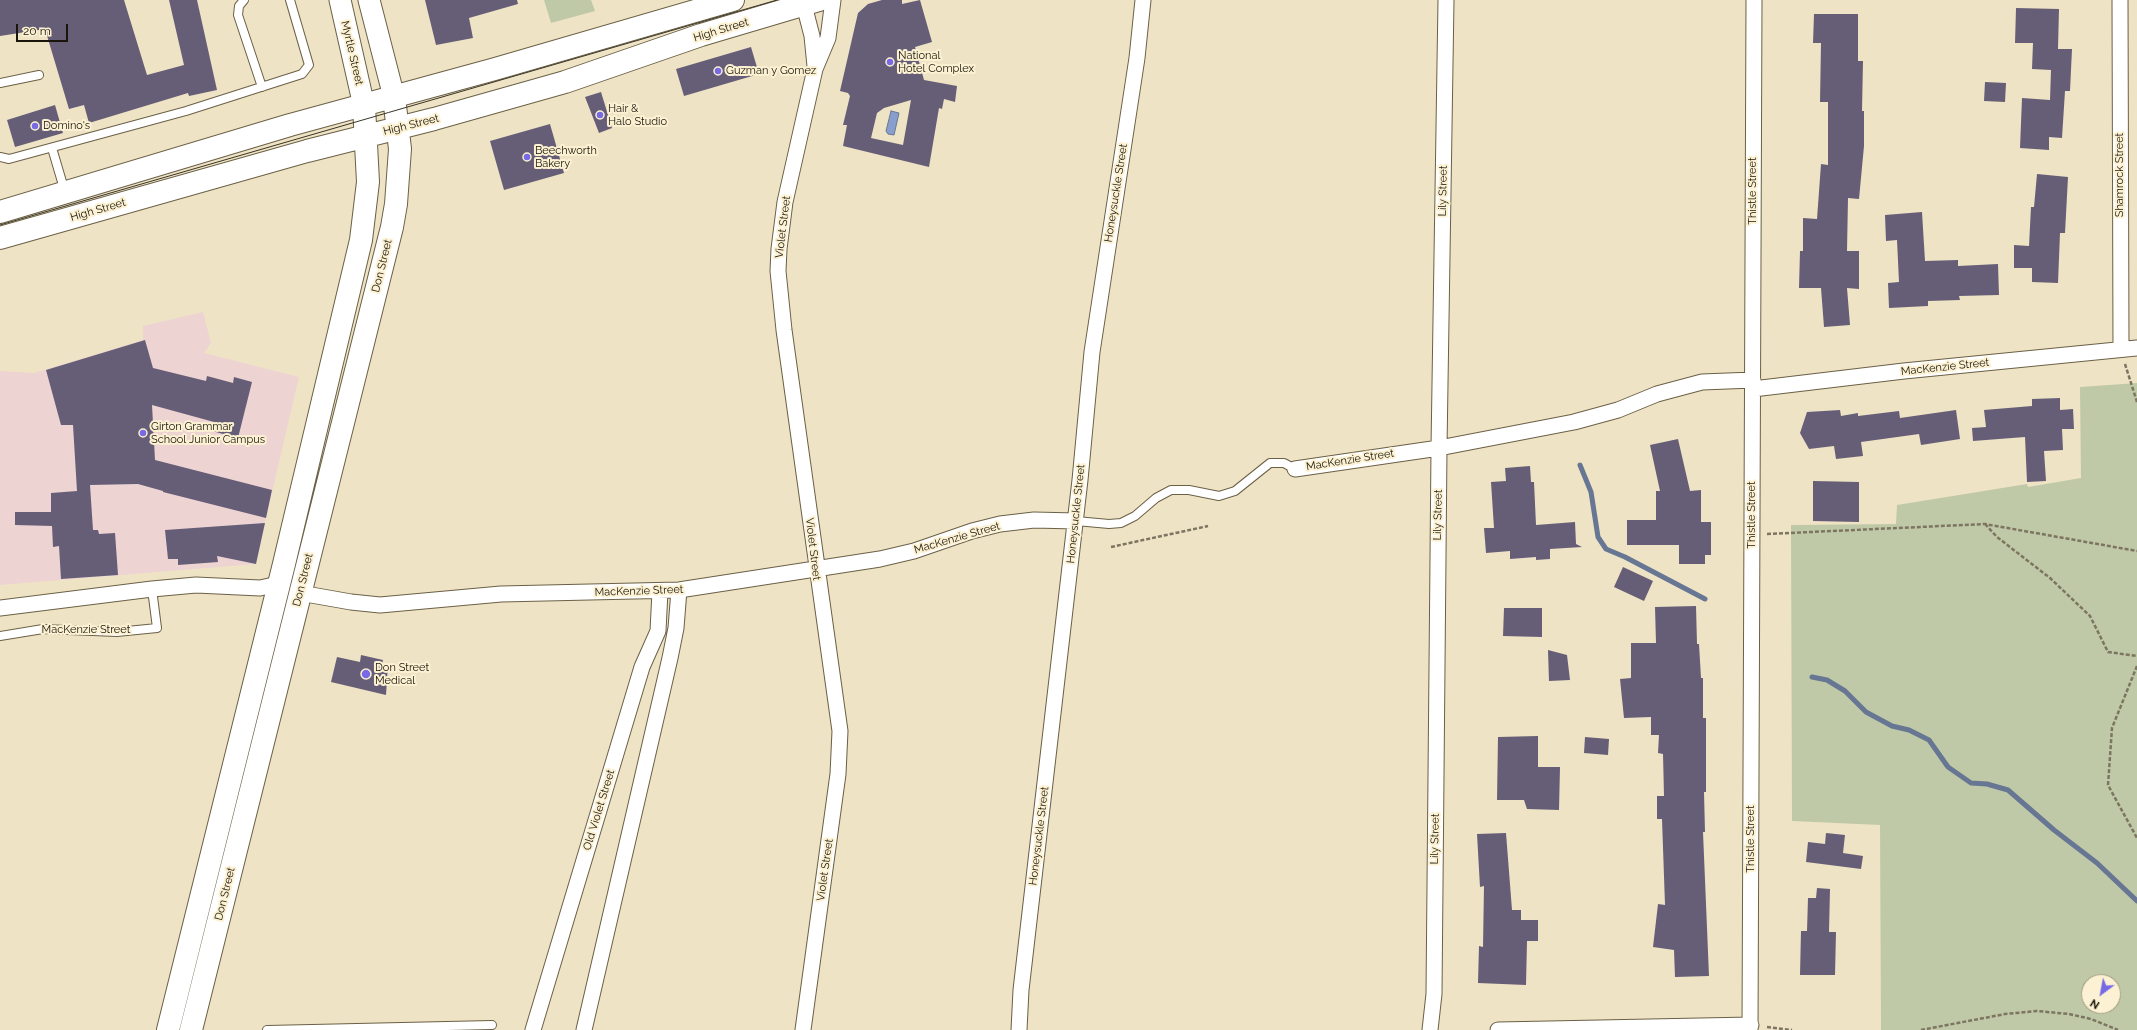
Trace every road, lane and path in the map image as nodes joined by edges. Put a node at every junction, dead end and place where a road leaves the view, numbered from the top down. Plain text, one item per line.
1 (244, 0) edge
2 (290, 0) edge
3 (340, 0) edge
4 (369, 0) edge
5 (733, 0) edge
6 (833, 0) edge
7 (1143, 0) edge
8 (1446, 0) edge
9 (1754, 0) edge
10 (2120, 0) edge
11 (809, 2) edge
12 (668, 19) junction
13 (679, 42) junction
14 (815, 69) junction
15 (38, 75) dead end
16 (0, 83) edge
17 (262, 87) junction
18 (394, 97) junction
19 (364, 106) junction
20 (398, 128) junction
21 (367, 136) junction
22 (52, 148) junction
23 (0, 157) edge
24 (65, 193) junction
25 (0, 212) edge
26 (0, 238) edge
27 (2137, 348) edge
28 (2121, 349) junction
29 (1753, 385) junction
30 (2137, 402) edge
31 (1439, 448) junction
32 (1295, 469) joint
33 (1076, 521) junction
34 (1985, 524) junction
35 (1208, 526) dead end
36 (293, 527) junction
37 (315, 532) junction
38 (1752, 534) junction
39 (1111, 547) dead end
40 (2137, 551) edge
41 (816, 569) junction
42 (152, 589) junction
43 (277, 590) junction
44 (679, 590) junction
45 (660, 591) junction
46 (300, 593) junction
47 (0, 608) edge
48 (0, 636) edge
49 (2137, 656) edge
50 (2137, 666) edge
51 (2137, 838) edge
52 (492, 1024) dead end
53 (1750, 1028) edge
54 (168, 1030) edge
55 (191, 1030) edge
56 (267, 1030) edge
57 (533, 1030) edge
58 (584, 1030) edge
59 (803, 1030) edge
60 (1019, 1030) edge
61 (1430, 1030) edge
62 (1498, 1030) edge
63 (1792, 1030) edge
64 (1922, 1030) edge
65 (2118, 1030) edge

1 - 17 lane
2 - 17 lane
3 - 19 main road, Myrtle Street
4 - 18 main road
5 - 12 highway
6 - 14 street, Violet Street
7 - 33 street, Honeysuckle Street
8 - 31 street, Lily Street
9 - 29 street, Thistle Street
10 - 28 street, Shamrock Street
11 - 13 highway, High Street
11 - 14 street, Violet Street
12 - 13 highway
12 - 18 highway
13 - 20 highway, High Street
14 - 41 street, Violet Street
15 - 16 lane
17 - 22 lane
18 - 19 highway
18 - 20 highway, Don Street
19 - 21 highway, Don Street
19 - 24 highway
20 - 21 highway, High Street
20 - 37 highway, Don Street
21 - 26 highway, High Street
21 - 36 highway, Don Street
22 - 23 lane
22 - 24 lane
24 - 25 highway
27 - 28 street, MacKenzie Street
28 - 29 street, MacKenzie Street
28 - 30 path
29 - 31 street, MacKenzie Street
29 - 38 street, Thistle Street
31 - 32 street, MacKenzie Street
31 - 61 street, Lily Street
32 - 33 lane, MacKenzie Street
33 - 41 street, MacKenzie Street
33 - 60 street, Honeysuckle Street
34 - 38 path
34 - 40 path
34 - 49 path
35 - 39 path
36 - 37 highway
36 - 43 highway, Don Street
37 - 46 highway, Don Street
38 - 53 street, Thistle Street
41 - 44 street, MacKenzie Street
41 - 59 street, Violet Street
42 - 43 street
42 - 47 street
42 - 48 lane, MacKenzie Street
43 - 46 highway
43 - 54 highway, Don Street
44 - 45 street, MacKenzie Street
44 - 58 street
45 - 46 street, MacKenzie Street
45 - 57 street, Old Violet Street
46 - 55 highway, Don Street
50 - 51 path
52 - 56 lane
53 - 62 street
53 - 63 path
64 - 65 path

